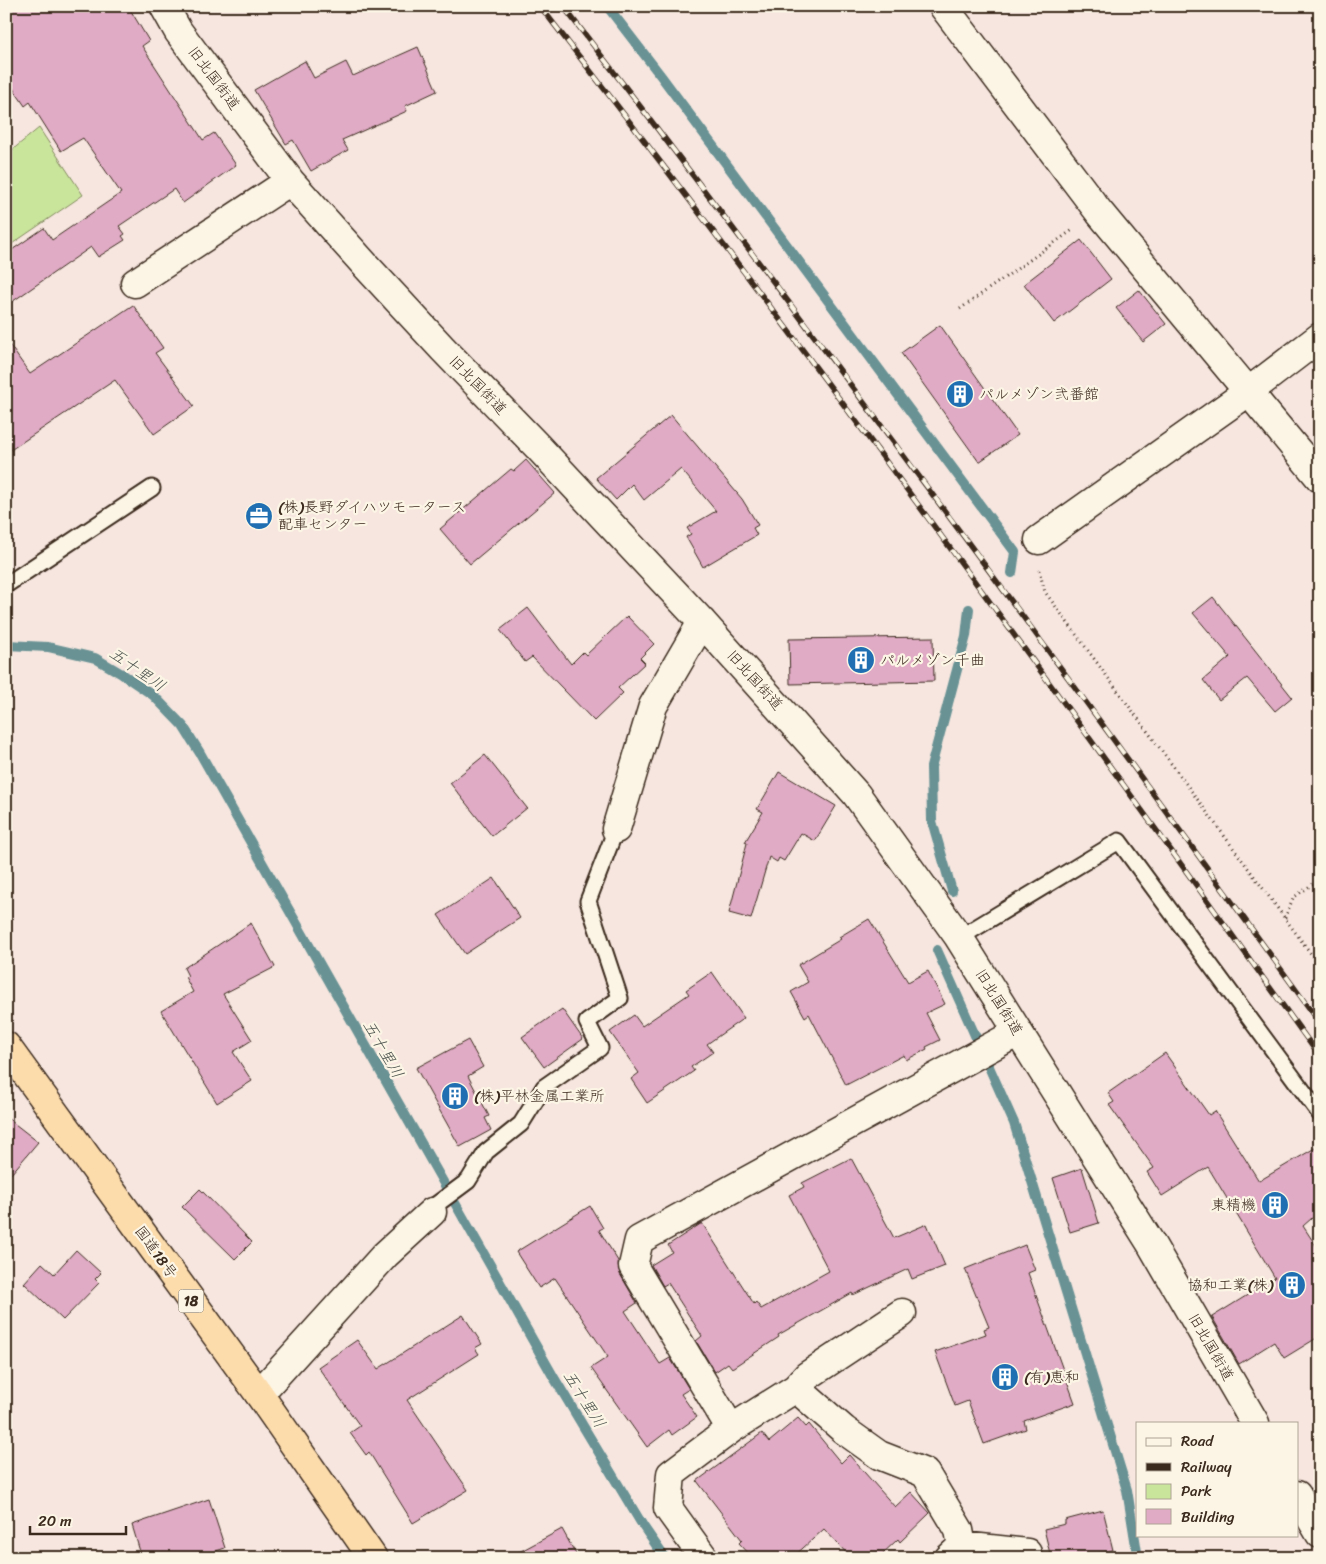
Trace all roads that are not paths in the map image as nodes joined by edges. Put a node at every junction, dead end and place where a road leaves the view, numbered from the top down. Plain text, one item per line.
1 (164, 6) edge
2 (943, 6) edge
3 (290, 181) junction
4 (135, 283) dead end
5 (1320, 337) edge
6 (1248, 392) junction
7 (1320, 478) edge
8 (152, 488) dead end
9 (1039, 540) road end
10 (6, 584) edge
11 (702, 622) junction
12 (616, 829) joint
13 (959, 938) junction
14 (1007, 1038) junction
15 (6, 1046) edge
16 (1320, 1114) edge
17 (435, 1208) joint
18 (902, 1313) dead end
19 (796, 1388) junction
20 (259, 1394) junction
21 (1254, 1422) edge
22 (732, 1430) junction
23 (1298, 1497) edge
24 (1320, 1534) edge
25 (955, 1552) edge
26 (373, 1558) edge
27 (704, 1558) edge
28 (1027, 1558) edge

1 - 3 street, 旧北国街道
2 - 6 street
3 - 4 street
3 - 11 street, 旧北国街道
5 - 6 street
6 - 7 street
6 - 9 street
8 - 10 lane
11 - 12 street
11 - 13 street, 旧北国街道
12 - 17 lane
13 - 14 street, 旧北国街道
13 - 16 lane
14 - 21 street, 旧北国街道
14 - 22 street
15 - 20 highway, 国道18号 / 18
17 - 20 street
18 - 19 street
19 - 22 street
19 - 25 street
20 - 26 highway, 国道18号 / 18
22 - 27 street
23 - 24 street
25 - 28 street

